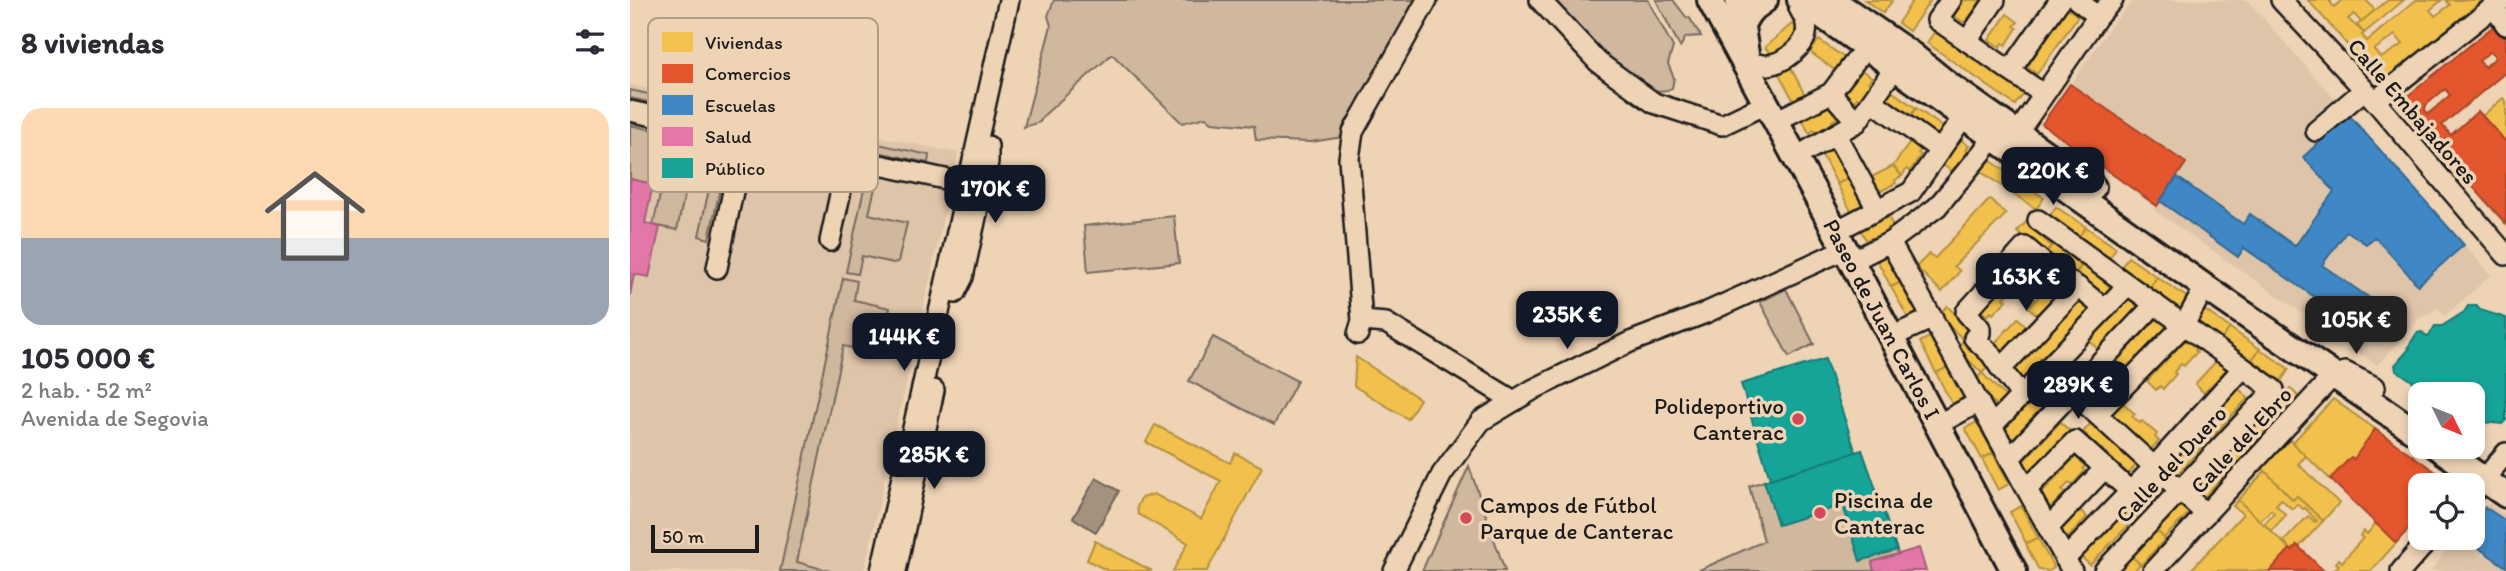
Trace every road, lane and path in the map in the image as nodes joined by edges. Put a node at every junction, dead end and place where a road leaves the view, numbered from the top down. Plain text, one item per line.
1 (1009, 0) edge
2 (1021, 0) edge
3 (1427, 0) edge
4 (1540, 0) edge
5 (1710, 0) edge
6 (1738, 0) edge
7 (1765, 0) edge
8 (1832, 0) edge
9 (1951, 0) edge
10 (1996, 0) edge
11 (2060, 0) edge
12 (2077, 0) edge
13 (2113, 0) edge
14 (2281, 0) edge
15 (1801, 1) edge
16 (2498, 3) edge
17 (2098, 16) junction
18 (2506, 25) edge
19 (1740, 27) junction
20 (1967, 41) junction
21 (1866, 47) junction
22 (1754, 66) junction
23 (1895, 67) junction
24 (2010, 71) junction
25 (1830, 93) junction
26 (2043, 94) junction
27 (2370, 96) junction
28 (1872, 102) junction
29 (630, 111) edge
30 (1771, 113) junction
31 (648, 115) edge
32 (1964, 116) junction
33 (1857, 122) junction
34 (2316, 131) dead end
35 (1836, 135) junction
36 (2006, 139) junction
37 (988, 146) junction
38 (1940, 150) junction
39 (1796, 158) junction
40 (878, 164) edge
41 (968, 184) junction
42 (732, 192) edge
43 (841, 192) edge
44 (1877, 209) junction
45 (2038, 220) dead end
46 (830, 241) dead end
47 (1890, 242) junction
48 (1844, 247) junction
49 (2506, 255) edge
50 (716, 268) dead end
51 (2128, 285) junction
52 (2078, 287) junction
53 (2205, 287) junction
54 (955, 293) junction
55 (2155, 304) junction
56 (2105, 309) junction
57 (1933, 318) junction
58 (2184, 325) junction
59 (1891, 337) junction
60 (2001, 369) junction
61 (2242, 369) junction
62 (2048, 370) junction
63 (2333, 376) junction
64 (2375, 387) junction
65 (2071, 391) junction
66 (2022, 396) junction
67 (1514, 401) junction
68 (1979, 402) junction
69 (2408, 410) edge
70 (2097, 414) junction
71 (1937, 425) junction
72 (1992, 426) junction
73 (2408, 427) edge
74 (2010, 458) junction
75 (2462, 459) edge
76 (2477, 459) edge
77 (2154, 467) junction
78 (2105, 468) junction
79 (2493, 474) edge
80 (2027, 489) junction
81 (2130, 491) junction
82 (2181, 491) junction
83 (2506, 495) edge
84 (2206, 514) junction
85 (2048, 528) junction
86 (903, 539) junction
87 (2420, 550) edge
88 (2069, 565) edge
89 (881, 571) edge
90 (888, 571) edge
91 (896, 571) edge
92 (1394, 571) edge
93 (2014, 571) edge
94 (2104, 571) edge
95 (2152, 571) edge
96 (2401, 571) edge

1 - 41 street
2 - 37 street
3 - 67 street
4 - 30 street
5 - 22 main road, Paseo de Juan Carlos I
6 - 19 main road, Paseo de Juan Carlos I
7 - 19 main road
8 - 36 main road
9 - 20 street
10 - 20 street
11 - 24 street
12 - 17 street
13 - 17 street
14 - 27 street, Calle Embajadores
15 - 21 main road
15 - 22 street
16 - 18 street
16 - 27 street
17 - 26 street
19 - 22 main road, Paseo de Juan Carlos I
20 - 24 street
21 - 23 main road
21 - 25 street
22 - 30 main road, Paseo de Juan Carlos I
23 - 28 street
23 - 32 main road
24 - 26 street
25 - 30 street
25 - 33 street
26 - 36 street
27 - 34 street
27 - 49 street, Calle Embajadores
28 - 33 street
28 - 38 street
29 - 31 street
30 - 39 main road, Paseo de Juan Carlos I
32 - 36 main road
32 - 38 street
33 - 35 street
35 - 39 street
35 - 44 street
36 - 47 street
36 - 53 main road
36 - 64 main road
37 - 41 street
37 - 54 street
38 - 44 street
39 - 48 main road, Paseo de Juan Carlos I
40 - 41 street
41 - 54 street
41 - 89 street
42 - 50 street
43 - 46 street
44 - 48 street
45 - 51 street
47 - 48 street
47 - 57 street
48 - 59 main road, Paseo de Juan Carlos I
48 - 67 street
51 - 55 street
51 - 56 street
52 - 56 street
52 - 60 street
52 - 60 street
53 - 58 street
53 - 63 main road
54 - 86 street
55 - 58 street
55 - 65 street
56 - 62 street
57 - 59 street
57 - 68 street
58 - 61 street
58 - 70 street
59 - 71 main road, Paseo de Juan Carlos I
60 - 66 street
61 - 77 street
61 - 82 street, Calle del Duero
62 - 65 street
62 - 66 street
63 - 64 street
63 - 73 main road
63 - 84 street, Calle del Ebro
64 - 69 main road
65 - 70 street
65 - 74 street
66 - 72 street
67 - 92 street
68 - 71 street
68 - 72 street
70 - 77 street
71 - 93 main road, Paseo de Juan Carlos I
72 - 74 street
74 - 80 street
75 - 79 main road
76 - 79 main road
77 - 81 street
77 - 82 street
78 - 80 street
78 - 81 street
78 - 85 street
79 - 83 main road
80 - 85 street
81 - 88 street
82 - 84 street
82 - 94 street, Calle del Duero
84 - 95 street, Calle del Ebro
85 - 88 street
86 - 90 street
86 - 91 street
87 - 96 street

